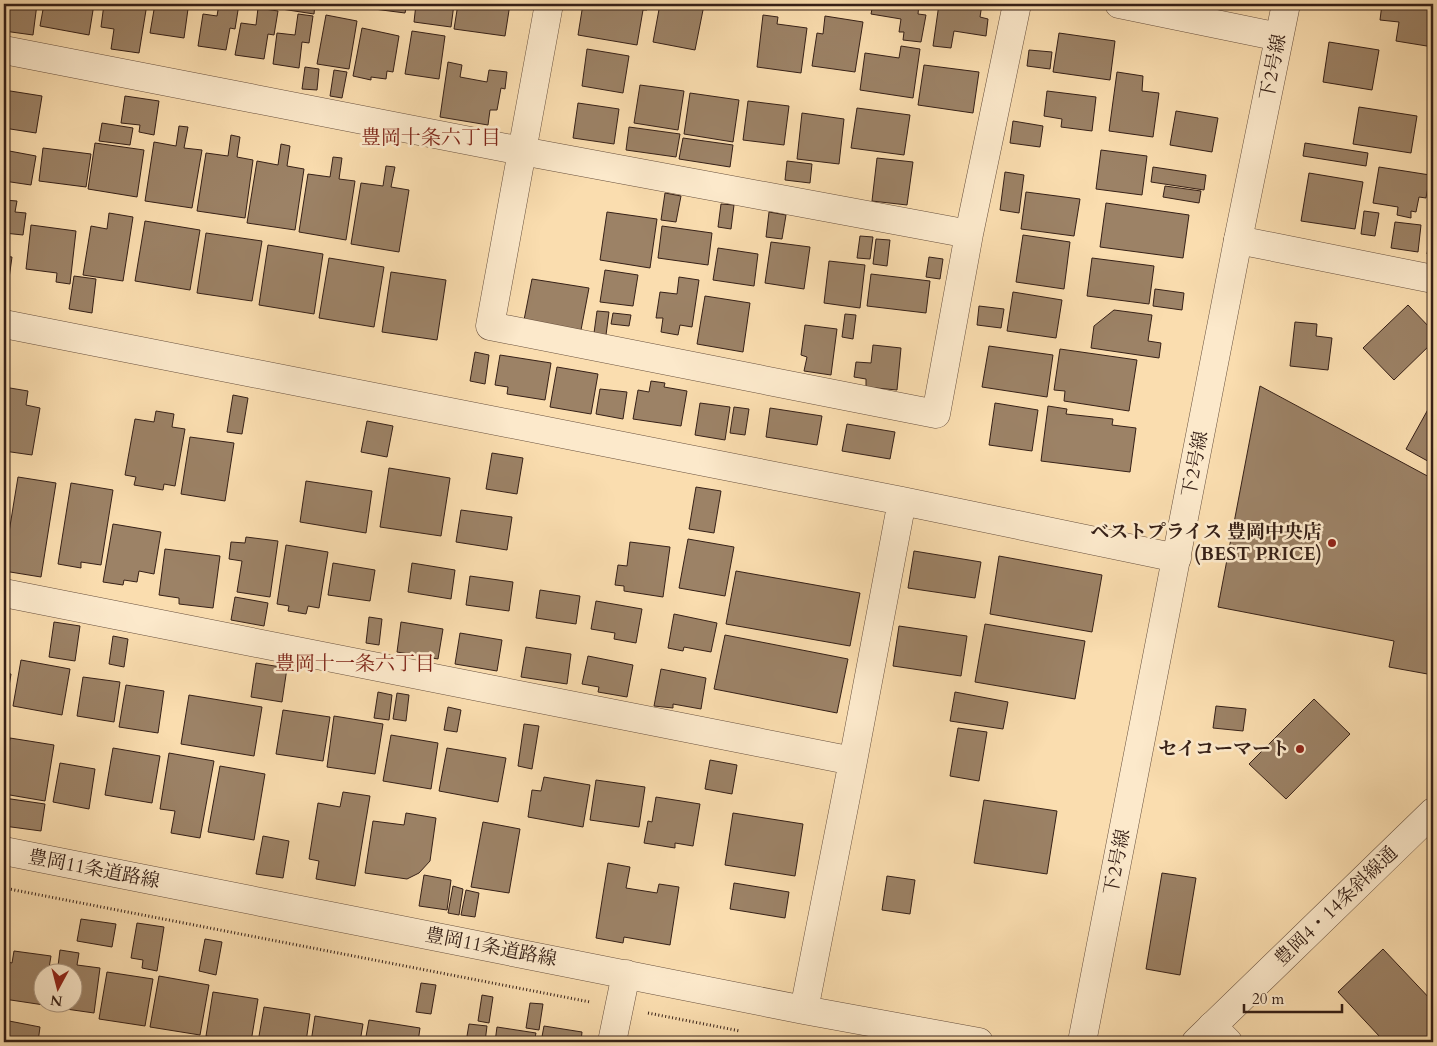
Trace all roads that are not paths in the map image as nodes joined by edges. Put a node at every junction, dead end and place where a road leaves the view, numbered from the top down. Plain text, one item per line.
1 (549, 4) edge
2 (1017, 4) edge
3 (1119, 4) edge
4 (1286, 4) edge
5 (1279, 37) junction
6 (4, 50) edge
7 (522, 151) junction
8 (969, 234) junction
9 (1238, 240) junction
10 (1433, 279) edge
11 (4, 324) edge
12 (902, 501) junction
13 (1177, 558) junction
14 (4, 593) edge
15 (853, 760) junction
16 (1433, 812) edge
17 (4, 851) edge
18 (626, 974) junction
19 (804, 1010) junction
20 (1212, 1037) edge
21 (612, 1042) edge
22 (979, 1042) edge
23 (1082, 1042) edge

1 - 7 street
2 - 8 street
3 - 5 street
4 - 5 street, 下2号線
5 - 9 street, 下2号線
6 - 7 street
7 - 8 street
7 - 8 street
9 - 10 street
9 - 13 street, 下2号線
11 - 12 street
12 - 13 street
12 - 15 street
13 - 23 street, 下2号線
14 - 15 street
15 - 19 street
16 - 20 street, 豊岡4・14条斜線通
17 - 18 street, 豊岡11条道路線
18 - 19 street, 豊岡11条道路線
18 - 21 street
19 - 22 street, 豊岡11条道路線

